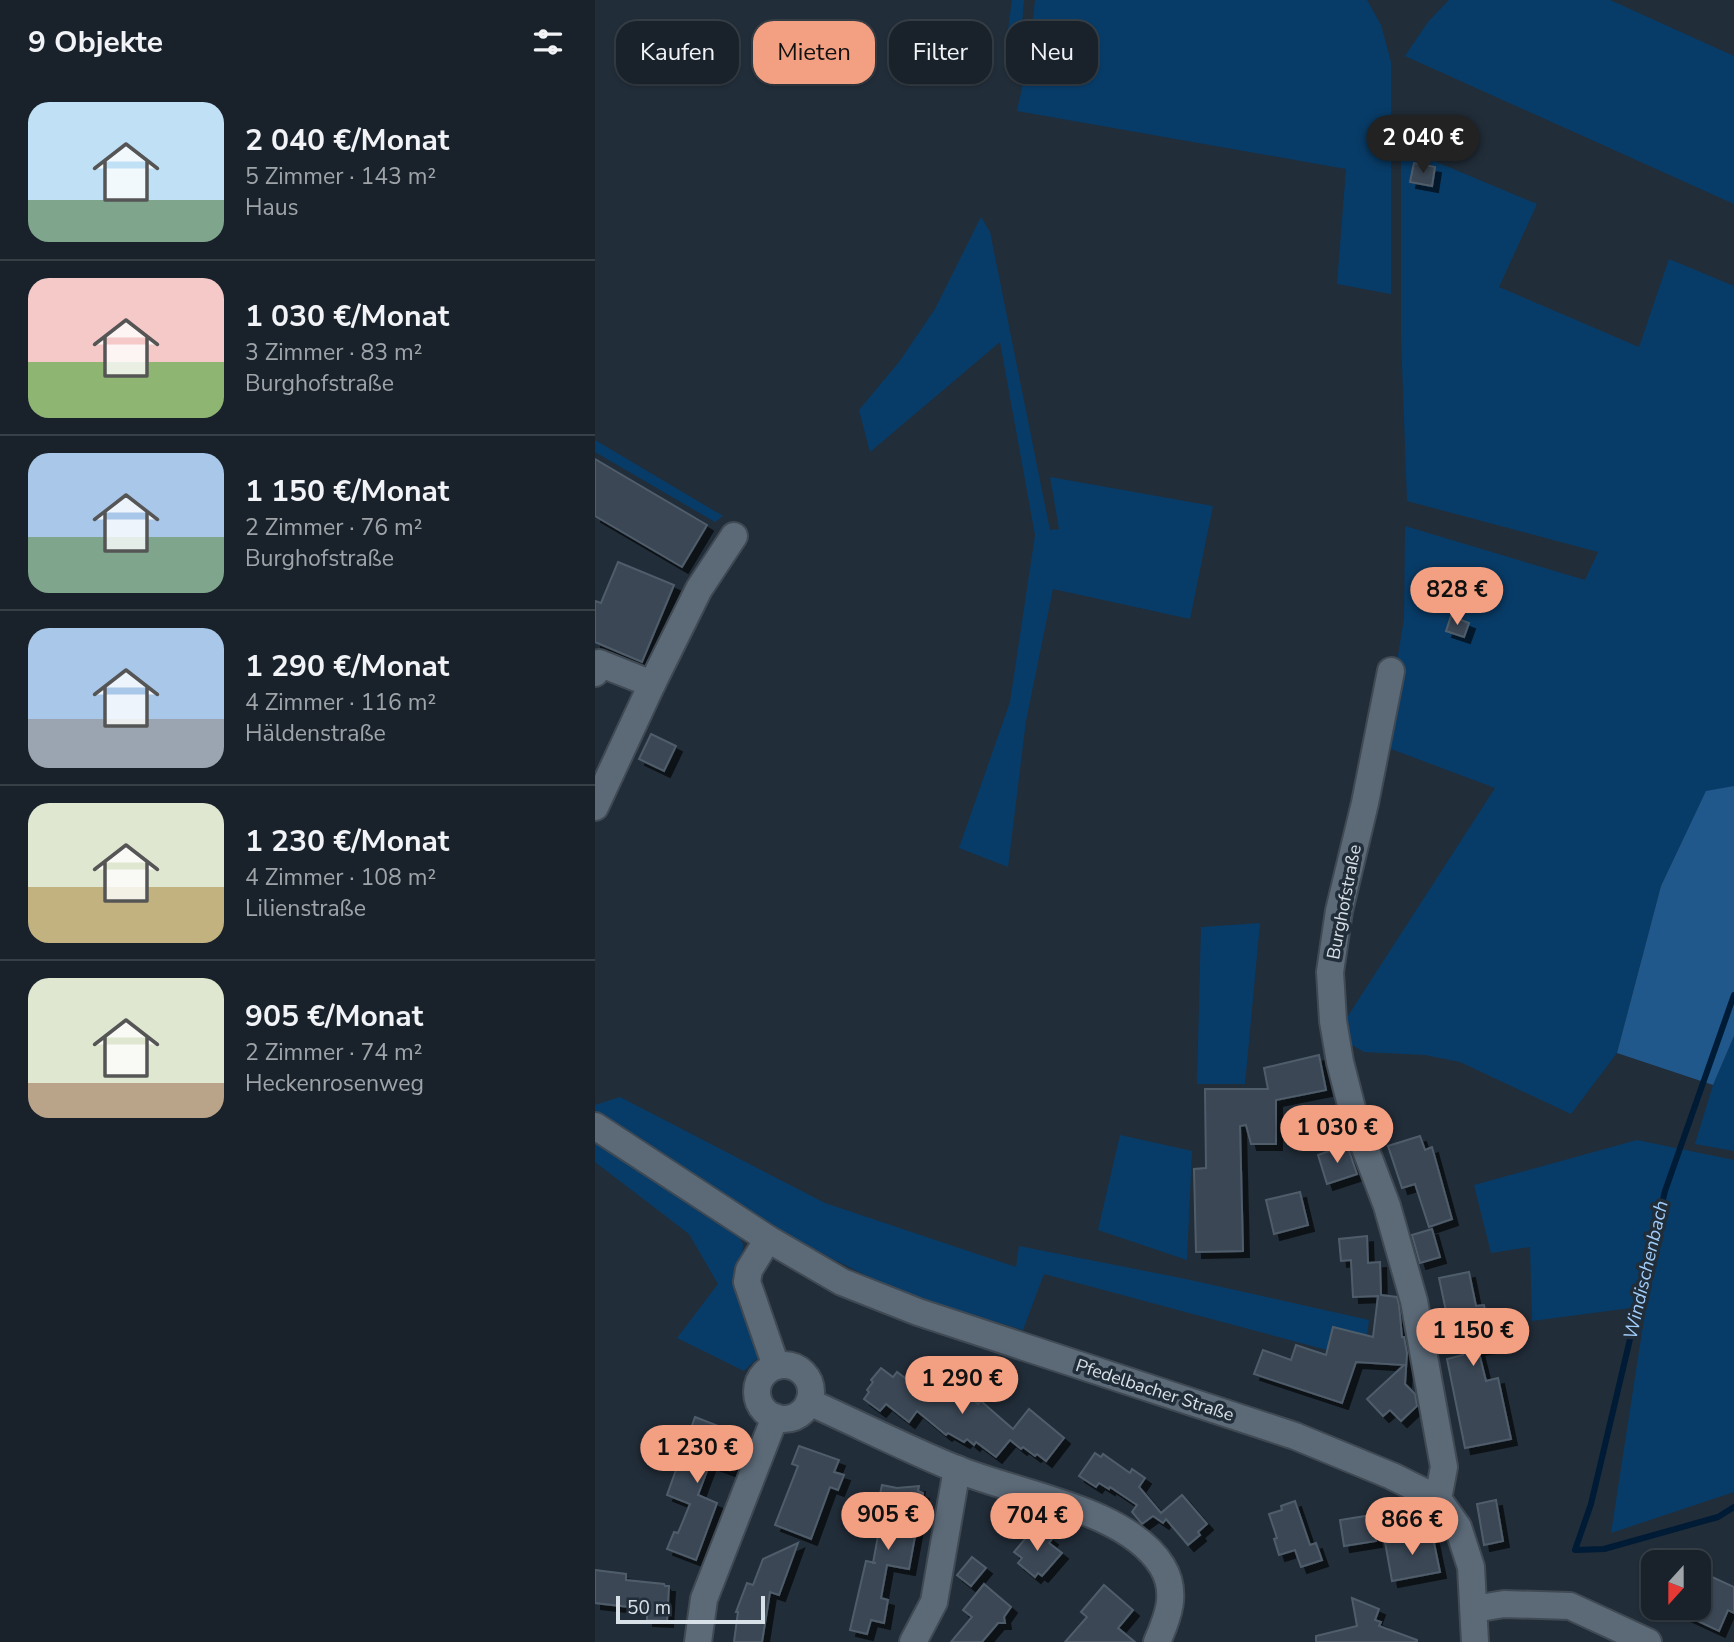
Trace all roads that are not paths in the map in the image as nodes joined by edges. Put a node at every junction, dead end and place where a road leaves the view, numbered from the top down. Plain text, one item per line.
1 (734, 536) dead end
2 (1391, 671) dead end
3 (595, 673) edge
4 (652, 684) junction
5 (595, 807) edge
6 (595, 1126) edge
7 (768, 1239) junction
8 (776, 1366) junction
9 (809, 1402) junction
10 (775, 1417) junction
11 (957, 1469) junction
12 (1438, 1499) junction
13 (1474, 1609) junction
14 (698, 1642) edge
15 (913, 1642) edge
16 (1157, 1642) edge
17 (1475, 1642) edge
18 (1647, 1642) edge

1 - 4 street
2 - 12 street, Burghofstraße
3 - 4 street
4 - 5 street
6 - 7 street, Pfedelbacher Straße
7 - 8 street
7 - 12 street, Pfedelbacher Straße
8 - 9 street
8 - 10 street
9 - 10 street
9 - 11 street
10 - 14 street
11 - 15 street
11 - 16 street
12 - 13 street, Pfedelbacher Straße
13 - 17 street, Pfedelbacher Straße
13 - 18 street

